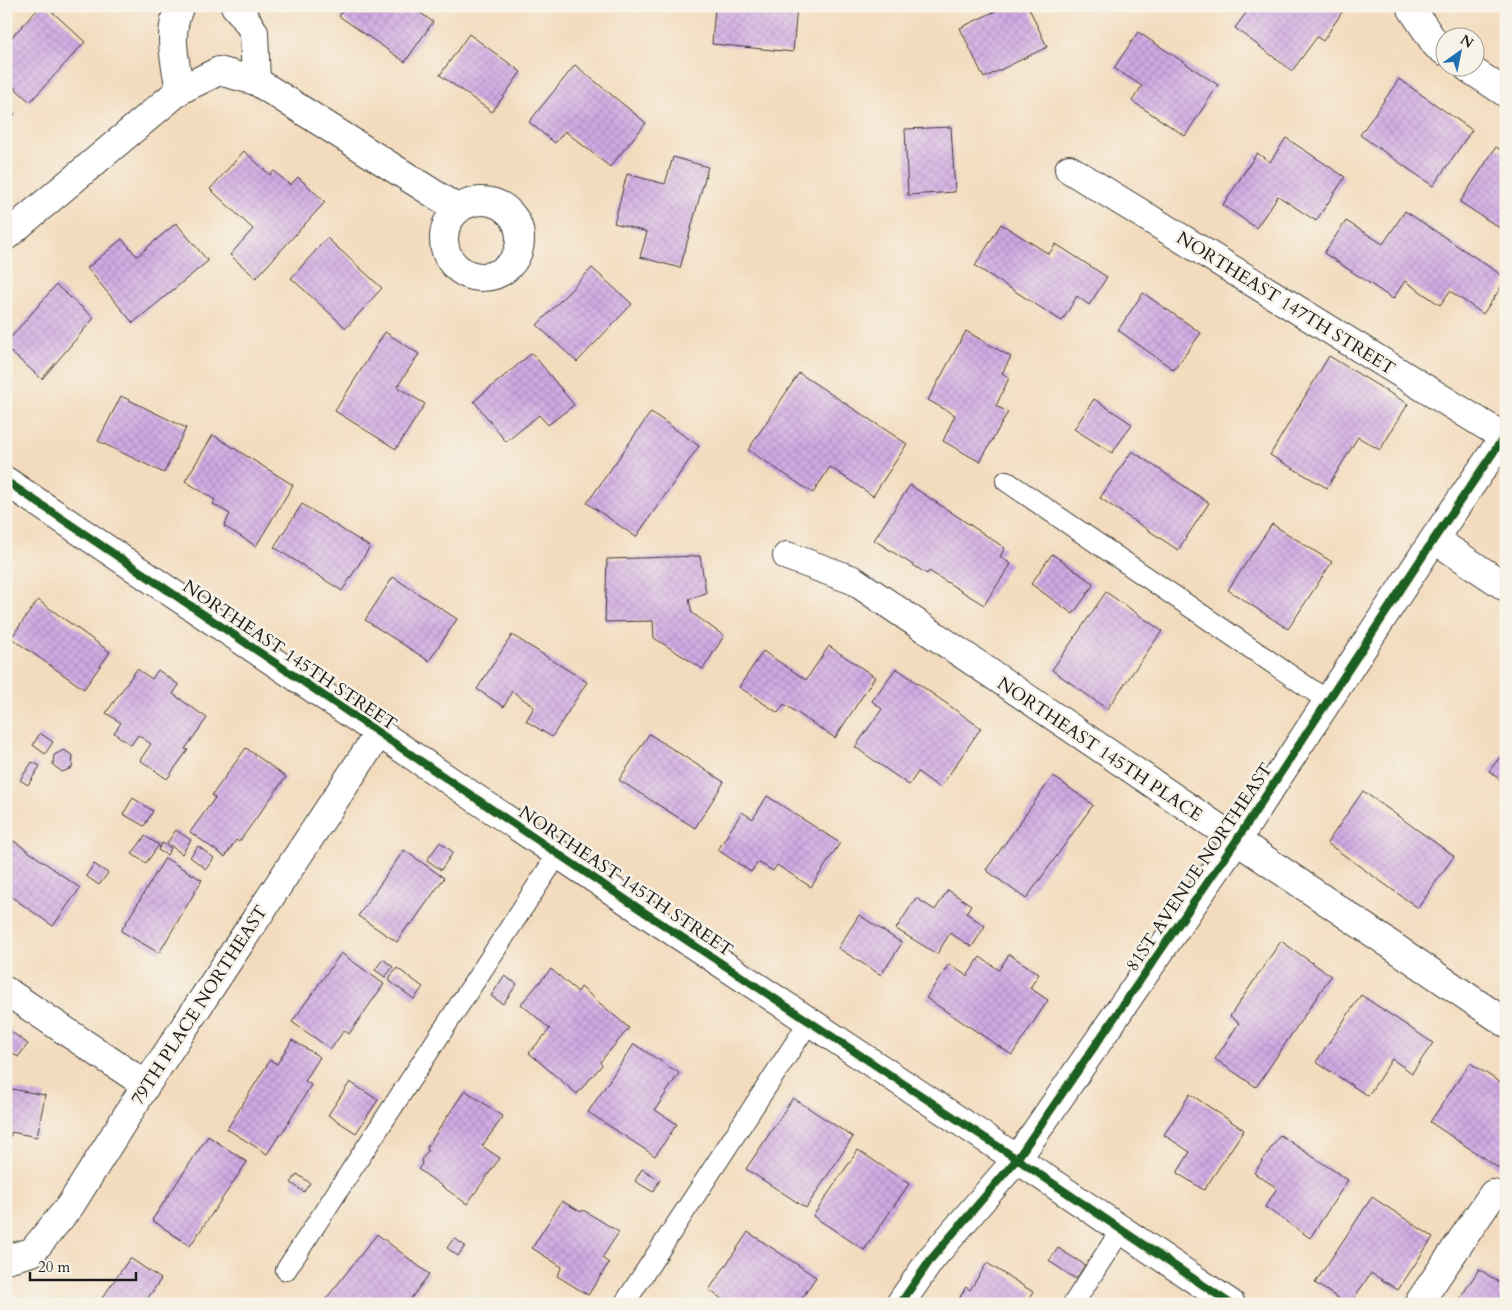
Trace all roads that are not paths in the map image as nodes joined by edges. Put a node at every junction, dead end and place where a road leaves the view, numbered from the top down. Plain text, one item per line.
1 (180, 6) edge
2 (235, 6) edge
3 (1410, 6) edge
4 (1434, 42) edge
5 (1483, 78) edge
6 (256, 81) junction
7 (180, 90) junction
8 (1506, 93) edge
9 (1069, 169) dead end
10 (458, 209) dead end
11 (6, 236) edge
12 (1505, 435) edge
13 (6, 481) edge
14 (1006, 481) dead end
15 (1434, 539) junction
16 (787, 556) dead end
17 (1506, 587) edge
18 (1328, 701) junction
19 (379, 733) junction
20 (1236, 841) junction
21 (558, 854) junction
22 (6, 991) edge
23 (809, 1022) junction
24 (1506, 1023) edge
25 (146, 1085) junction
26 (1017, 1159) junction
27 (1493, 1194) dead end
28 (1121, 1230) junction
29 (6, 1258) edge
30 (286, 1270) dead end
31 (624, 1304) edge
32 (900, 1304) edge
33 (1073, 1304) edge
34 (1230, 1304) edge
35 (1418, 1304) edge

1 - 7 street
2 - 6 street
3 - 4 street
5 - 8 street
6 - 7 street
6 - 10 street
7 - 11 street
9 - 12 street, NORTHEAST 147TH STREET
12 - 15 street, 81ST AVENUE NORTHEAST
13 - 19 street, NORTHEAST 145TH STREET
14 - 18 lane
15 - 17 street
15 - 18 street, 81ST AVENUE NORTHEAST
16 - 20 street, NORTHEAST 145TH PLACE
18 - 20 street, 81ST AVENUE NORTHEAST
19 - 21 street, NORTHEAST 145TH STREET
19 - 25 street, 79TH PLACE NORTHEAST
20 - 24 street, NORTHEAST 145TH PLACE
20 - 26 street, 81ST AVENUE NORTHEAST
21 - 23 street, NORTHEAST 145TH STREET
21 - 30 lane
22 - 25 street
23 - 26 street, NORTHEAST 145TH STREET
23 - 31 lane
25 - 29 street, 79TH PLACE NORTHEAST
26 - 28 street, NORTHEAST 145TH STREET
26 - 32 street, 81ST AVENUE NORTHEAST
27 - 35 street
28 - 33 lane
28 - 34 street, NORTHEAST 145TH STREET

